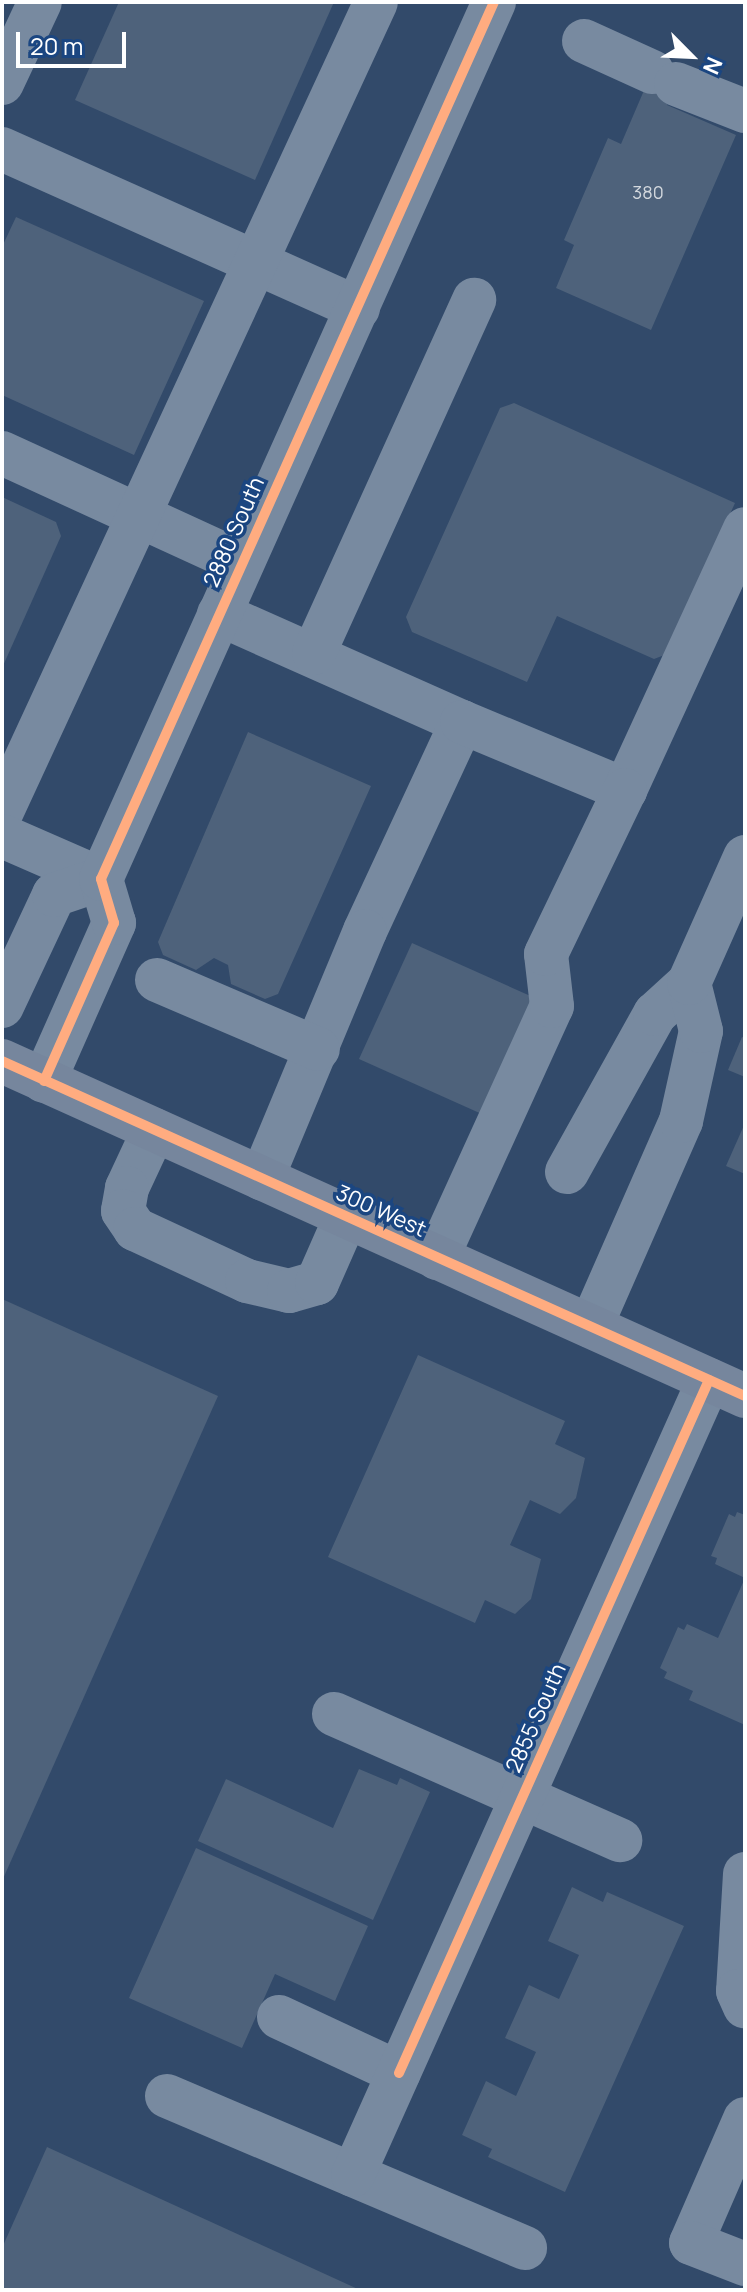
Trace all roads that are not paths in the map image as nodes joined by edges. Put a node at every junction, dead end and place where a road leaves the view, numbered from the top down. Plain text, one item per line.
1 (40, 2) edge
2 (376, 2) edge
3 (494, 2) edge
4 (584, 41) dead end
5 (2, 83) edge
6 (745, 111) edge
7 (2, 149) edge
8 (255, 263) junction
9 (474, 300) dead end
10 (358, 308) junction
11 (2, 453) edge
12 (141, 516) junction
13 (745, 529) edge
14 (242, 563) junction
15 (219, 614) junction
16 (314, 653) junction
17 (462, 722) junction
18 (625, 790) junction
19 (2, 811) edge
20 (2, 836) edge
21 (745, 857) edge
22 (101, 879) junction
23 (157, 980) dead end
24 (689, 983) junction
25 (2, 1006) edge
26 (318, 1049) junction
27 (2, 1061) edge
28 (44, 1081) junction
29 (154, 1130) junction
30 (567, 1172) dead end
31 (262, 1178) junction
32 (346, 1217) junction
33 (437, 1258) junction
34 (591, 1326) junction
35 (727, 1388) edge
36 (334, 1714) dead end
37 (523, 1797) junction
38 (620, 1840) dead end
39 (745, 1874) edge
40 (745, 2007) edge
41 (279, 2017) dead end
42 (399, 2073) junction
43 (167, 2096) dead end
44 (745, 2119) edge
45 (353, 2175) junction
46 (525, 2248) dead end
47 (745, 2264) edge

1 - 5 street
2 - 8 street
3 - 10 street, 2880 South
4 - 6 street
7 - 8 street
8 - 10 street
8 - 12 street
9 - 16 street
10 - 14 street, 2880 South
11 - 12 street
12 - 14 street
12 - 19 street
13 - 18 street
14 - 15 street, 2880 South
15 - 16 street
15 - 22 street, 2880 South
16 - 17 street
17 - 18 street
17 - 26 street
18 - 33 street
20 - 22 street
21 - 24 street
22 - 25 street
22 - 28 street
23 - 26 street
24 - 30 street
24 - 34 street
26 - 31 street
27 - 28 main road, 300 West
28 - 29 main road, 300 West
29 - 31 main road, 300 West
29 - 32 street
31 - 32 main road, 300 West
32 - 33 main road, 300 West
33 - 34 main road, 300 West
34 - 35 main road, 300 West
35 - 37 street, 2855 South
36 - 37 street
37 - 38 street
37 - 42 street, 2855 South
39 - 40 street
41 - 42 street
42 - 45 street, 2855 South
43 - 45 street
44 - 47 street
45 - 46 street

